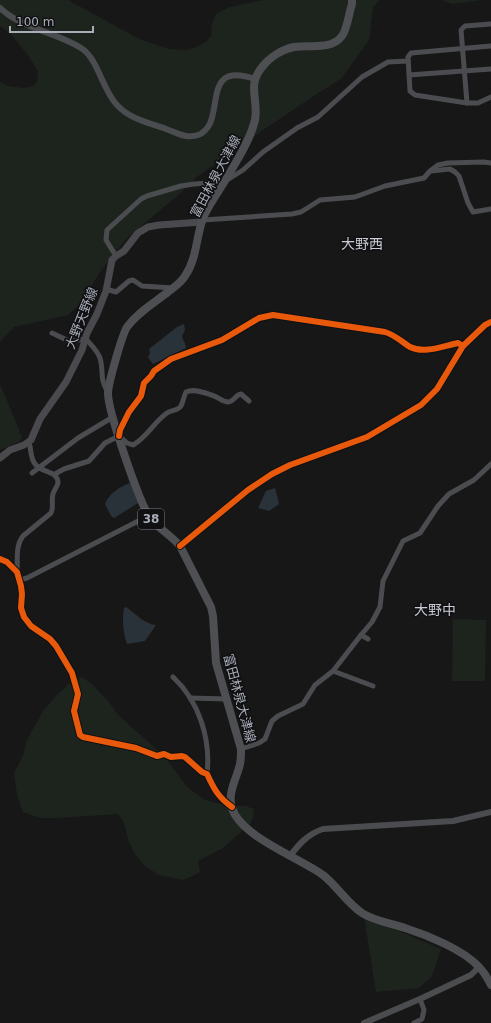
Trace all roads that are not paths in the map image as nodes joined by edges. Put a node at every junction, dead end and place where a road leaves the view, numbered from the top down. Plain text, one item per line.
1 (352, 0) edge
2 (0, 8) edge
3 (491, 24) edge
4 (491, 46) edge
5 (463, 48) junction
6 (408, 62) junction
7 (491, 68) edge
8 (465, 71) junction
9 (409, 75) junction
10 (254, 79) junction
11 (491, 97) edge
12 (467, 103) junction
13 (491, 163) edge
14 (430, 171) junction
15 (224, 182) junction
16 (491, 209) edge
17 (203, 221) junction
18 (116, 256) junction
19 (174, 288) junction
20 (106, 289) junction
21 (491, 322) edge
22 (52, 333) dead end
23 (86, 339) junction
24 (463, 346) junction
25 (108, 393) junction
26 (249, 401) dead end
27 (113, 417) junction
28 (119, 436) junction
29 (30, 446) dead end
30 (0, 458) edge
31 (491, 464) edge
32 (38, 468) junction
33 (32, 473) dead end
34 (55, 474) junction
35 (148, 516) junction
36 (180, 546) junction
37 (0, 559) edge
38 (17, 572) junction
39 (20, 580) junction
40 (361, 635) junction
41 (368, 639) dead end
42 (333, 671) junction
43 (173, 677) dead end
44 (373, 686) dead end
45 (190, 698) junction
46 (227, 699) junction
47 (241, 749) junction
48 (207, 774) junction
49 (232, 807) junction
50 (491, 812) edge
51 (290, 856) junction
52 (479, 967) junction
53 (491, 985) edge
54 (420, 999) junction
55 (364, 1023) edge
56 (414, 1023) edge

1 - 10 main road
2 - 10 street
3 - 5 street
4 - 5 street
5 - 6 street
5 - 8 street
6 - 9 street
6 - 15 street
7 - 8 street
8 - 9 street
8 - 12 street
9 - 12 street
10 - 15 main road, 富田林泉大津線 / 38
11 - 12 street
13 - 14 street
14 - 16 street
14 - 17 street
15 - 17 main road, 富田林泉大津線 / 38
15 - 18 street
17 - 18 main road, 大野天野線
17 - 19 main road, 富田林泉大津線 / 38
18 - 20 main road, 大野天野線
19 - 20 street
19 - 25 main road, 富田林泉大津線 / 38
20 - 23 main road, 大野天野線
21 - 24 street
22 - 23 street
23 - 25 street
23 - 30 main road, 大野天野線
24 - 28 street
24 - 36 street
25 - 27 main road, 富田林泉大津線 / 38
26 - 28 street
27 - 28 main road, 富田林泉大津線 / 38
27 - 32 street
28 - 34 street
28 - 35 main road, 富田林泉大津線 / 38
29 - 32 street
31 - 40 street
32 - 33 street
32 - 34 street
34 - 38 street
35 - 36 main road, 富田林泉大津線 / 38
35 - 39 street
36 - 46 main road, 富田林泉大津線 / 38
37 - 38 street
38 - 39 street
39 - 48 street
40 - 41 street
40 - 42 street
42 - 44 street
42 - 47 street
43 - 45 street
45 - 46 street
45 - 48 street
46 - 47 main road, 富田林泉大津線 / 38
47 - 49 main road, 富田林泉大津線 / 38
48 - 49 street
49 - 51 main road
50 - 51 street
51 - 52 main road
52 - 53 main road
52 - 54 street
54 - 55 street
54 - 56 street

